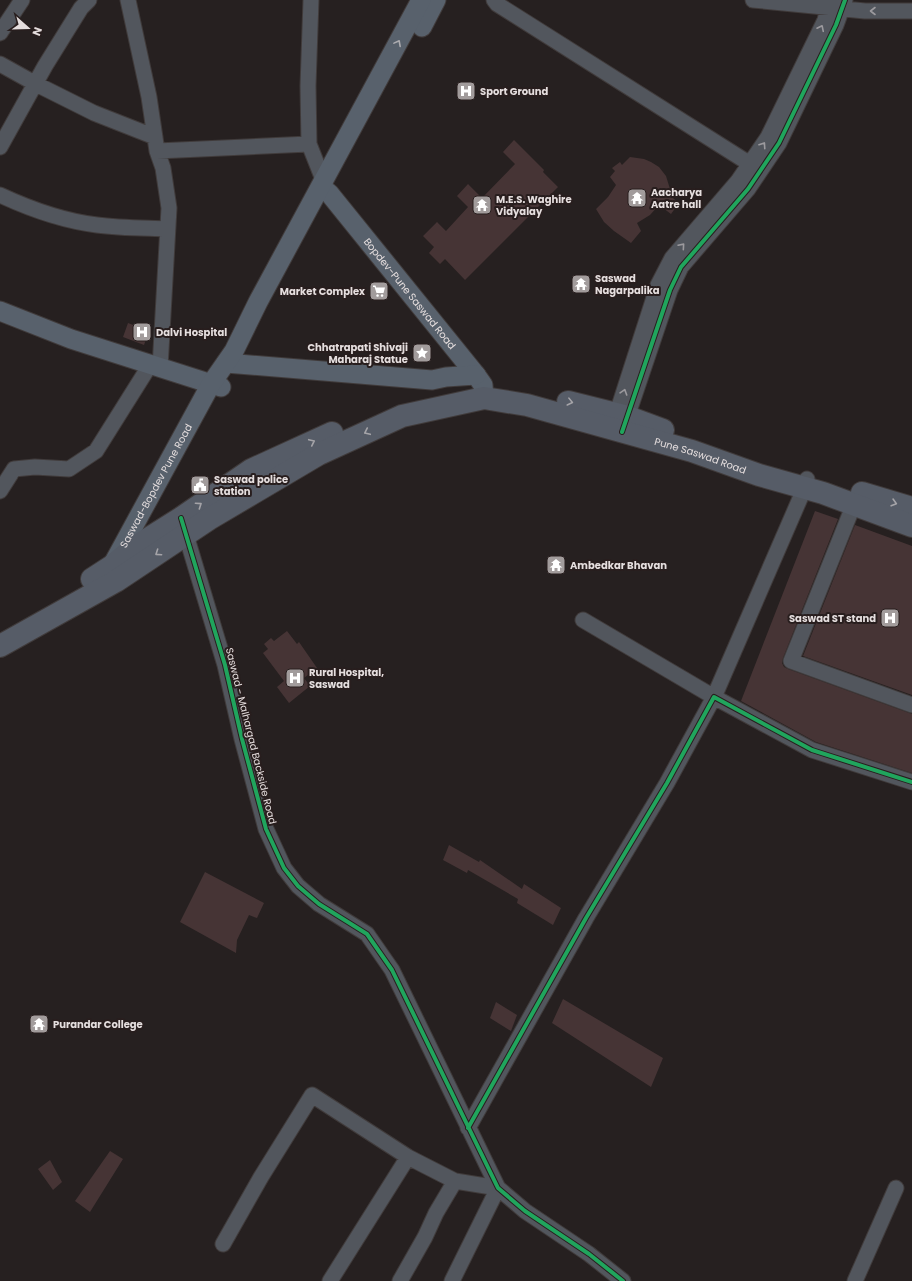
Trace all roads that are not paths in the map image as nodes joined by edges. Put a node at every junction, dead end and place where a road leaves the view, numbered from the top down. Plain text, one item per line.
1 (22, 0) edge
2 (89, 0) edge
3 (128, 0) edge
4 (311, 0) edge
5 (421, 0) edge
6 (436, 0) edge
7 (494, 0) edge
8 (754, 0) edge
9 (836, 4) edge
10 (912, 11) edge
11 (0, 34) edge
12 (0, 64) edge
13 (36, 84) junction
14 (156, 144) junction
15 (309, 144) junction
16 (0, 147) edge
17 (755, 167) junction
18 (326, 187) junction
19 (0, 195) edge
20 (168, 229) junction
21 (0, 311) edge
22 (235, 358) junction
23 (155, 367) junction
24 (216, 385) junction
25 (481, 386) junction
26 (620, 423) junction
27 (806, 483) junction
28 (0, 491) edge
29 (854, 504) junction
30 (912, 508) edge
31 (184, 526) junction
32 (912, 526) edge
33 (135, 547) junction
34 (110, 579) junction
35 (583, 620) dead end
36 (0, 629) edge
37 (0, 646) edge
38 (714, 697) junction
39 (912, 705) edge
40 (912, 782) edge
41 (468, 1128) junction
42 (408, 1157) junction
43 (455, 1181) junction
44 (498, 1188) junction
45 (896, 1188) dead end
46 (223, 1244) dead end
47 (606, 1276) edge
48 (330, 1281) edge
49 (400, 1281) edge
50 (452, 1281) edge
51 (623, 1281) edge
52 (855, 1281) edge

1 - 11 street
2 - 13 street
3 - 14 street
4 - 15 street
18 -> 5 main road
6 - 18 main road
7 - 17 street
8 - 9 street
10 -> 9 street
9 - 17 street
12 - 13 street
13 - 14 street
13 - 16 street
14 - 15 street
14 - 20 street
15 - 18 street
17 - 26 street
18 - 22 main road
18 - 25 main road, Bopdev-Pune Saswad Road
19 - 20 street
20 - 23 street
21 - 23 main road
22 - 24 main road
22 - 25 main road
23 - 24 main road
23 - 28 street
24 - 33 main road, Saswad-Bopdev Pune Road
24 - 34 main road, Saswad-Bopdev Pune Road
25 - 26 highway
25 -> 31 highway
31 -> 25 highway
26 - 27 highway
27 - 29 highway
27 -> 30 highway
27 - 38 street
29 - 32 highway
29 - 39 street
31 - 33 highway
31 -> 34 highway
31 - 41 street, Saswad - Malhargad Backside Road
33 - 34 highway
34 - 36 highway
34 - 37 highway
35 - 38 street
38 - 40 street
38 - 41 street
41 - 44 street, Saswad - Malhargad Backside Road
42 - 43 street
42 - 46 street
42 - 48 street
43 - 44 street
43 - 49 street
44 - 47 street, Saswad - Malhargad Backside Road
44 - 50 street
45 - 52 street
47 - 51 street, Saswad - Malhargad Backside Road

